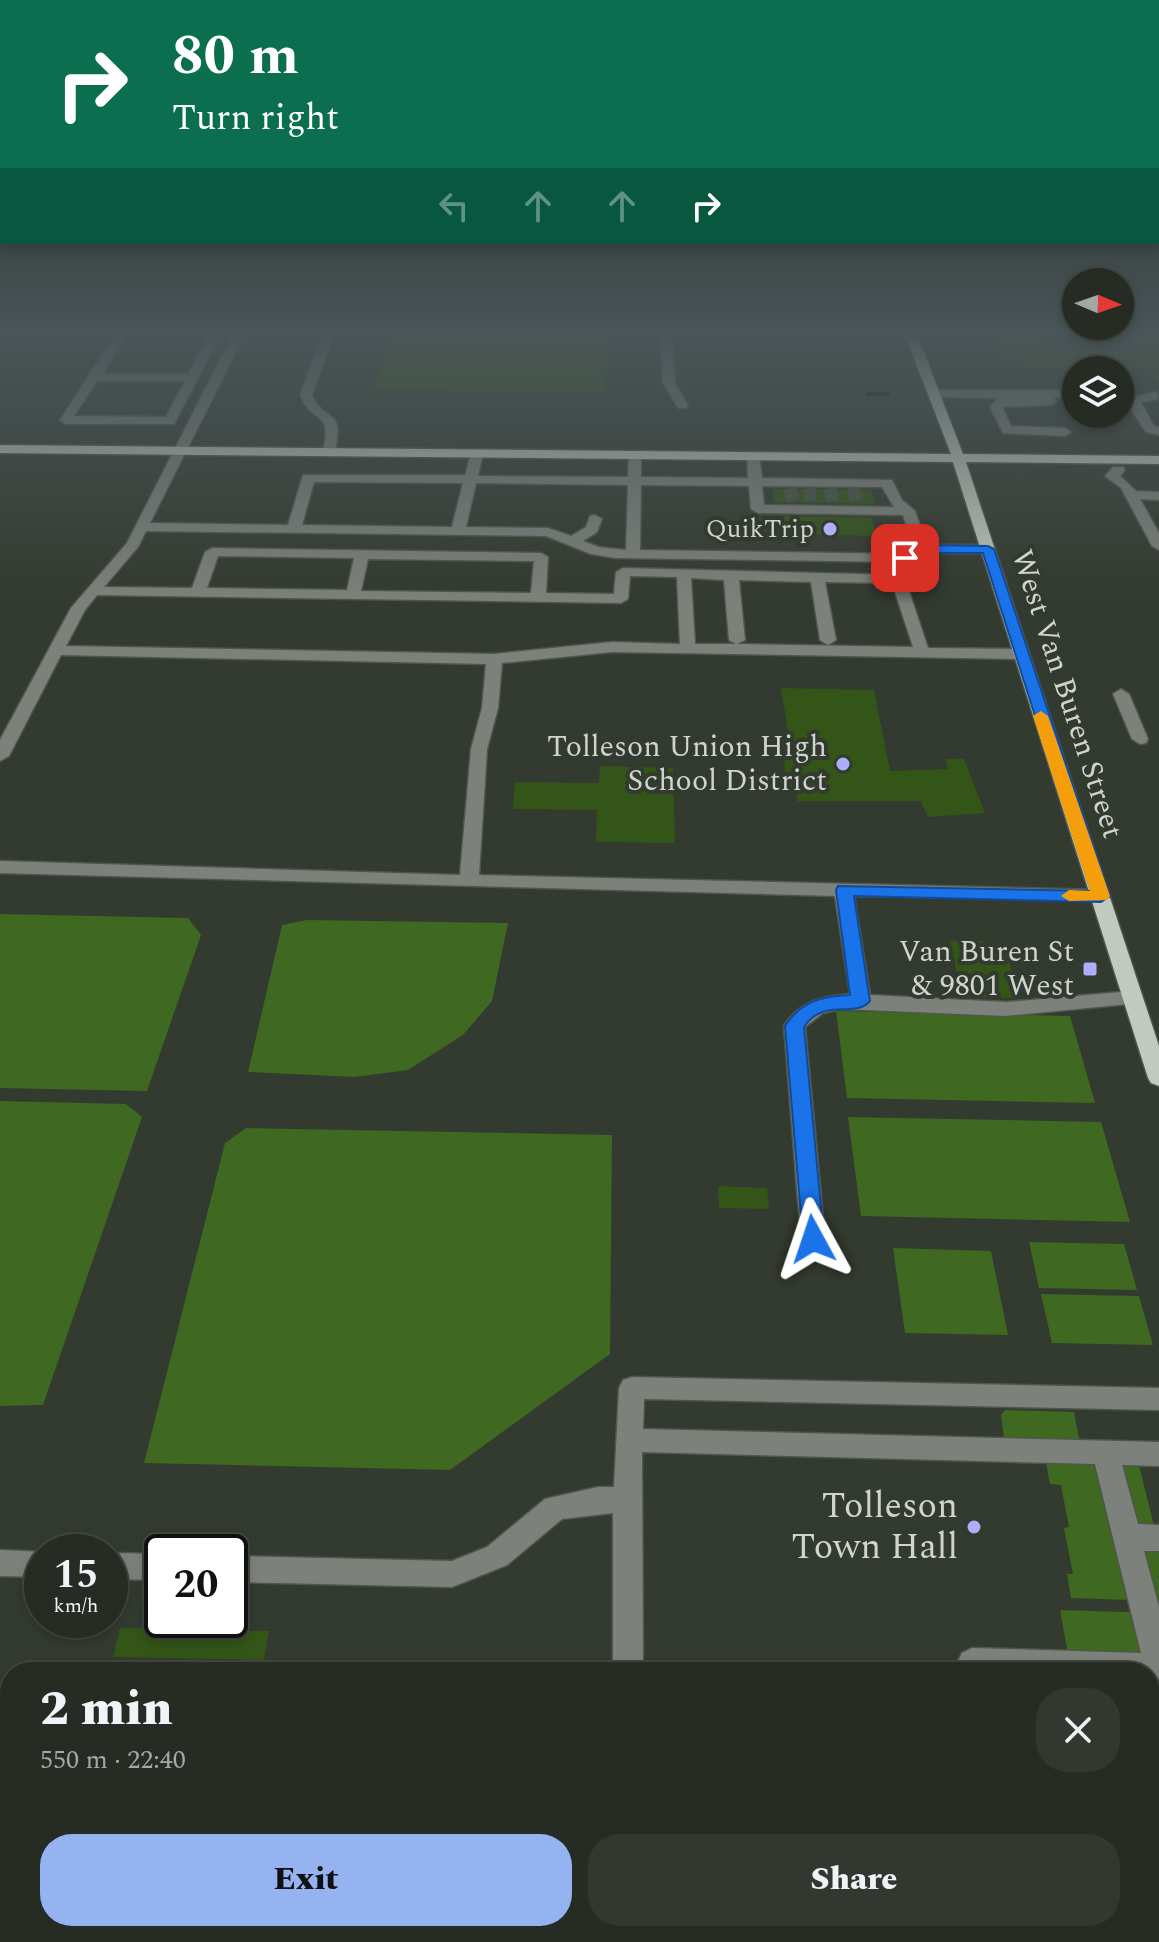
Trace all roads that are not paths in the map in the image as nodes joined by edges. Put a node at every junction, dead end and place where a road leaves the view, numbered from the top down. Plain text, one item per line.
1 (195, 423) edge
2 (331, 423) edge
3 (945, 423) edge
4 (1004, 423) edge
5 (1065, 432) dead end
6 (0, 449) edge
7 (181, 451) junction
8 (329, 452) junction
9 (477, 454) junction
10 (635, 455) junction
11 (753, 456) junction
12 (958, 457) junction
13 (1159, 460) edge
14 (1115, 465) junction
15 (470, 481) junction
16 (634, 482) junction
17 (755, 482) junction
18 (1128, 491) junction
19 (1159, 496) edge
20 (758, 509) junction
21 (908, 511) junction
22 (595, 519) dead end
23 (760, 526) dead end
24 (142, 527) junction
25 (294, 529) junction
26 (458, 531) junction
27 (1156, 538) edge
28 (571, 542) junction
29 (921, 549) junction
30 (988, 549) junction
31 (633, 554) junction
32 (362, 555) junction
33 (684, 573) junction
34 (731, 576) junction
35 (817, 577) junction
36 (92, 591) junction
37 (198, 592) junction
38 (353, 595) junction
39 (538, 598) junction
40 (737, 640) dead end
41 (828, 640) dead end
42 (690, 649) junction
43 (56, 650) junction
44 (924, 653) junction
45 (1020, 654) junction
46 (494, 659) junction
47 (1121, 694) dead end
48 (1140, 739) dead end
49 (0, 756) edge
50 (0, 867) edge
51 (469, 881) junction
52 (844, 890) junction
53 (1101, 896) junction
54 (1132, 998) junction
55 (861, 1001) junction
56 (1152, 1035) edge
57 (1159, 1078) edge
58 (813, 1239) dead end
59 (1159, 1399) edge
60 (630, 1440) junction
61 (1105, 1453) junction
62 (1159, 1454) edge
63 (627, 1500) junction
64 (1127, 1537) junction
65 (1159, 1538) edge
66 (0, 1563) edge
67 (24, 1564) edge
68 (248, 1569) edge
69 (628, 1662) edge
70 (1158, 1662) edge

1 - 7 lane
2 - 8 lane
3 - 12 main road, West Van Buren Street
4 - 5 lane
6 - 7 main road
7 - 8 main road
7 - 24 lane
8 - 9 main road
9 - 10 main road
9 - 15 lane
10 - 11 main road
10 - 16 lane
11 - 12 main road
11 - 17 lane
12 - 14 main road
12 - 30 main road, West Van Buren Street
13 - 14 main road
14 - 18 lane
15 - 16 lane
15 - 25 lane
15 - 26 lane
16 - 17 lane
16 - 31 lane
17 - 20 lane
17 - 21 lane
18 - 19 lane
18 - 27 lane
20 - 21 lane
20 - 23 lane
21 - 29 lane
22 - 28 lane
24 - 25 lane
24 - 36 lane
25 - 26 lane
26 - 28 lane
28 - 31 lane
29 - 30 lane
29 - 31 lane
30 - 45 main road, West Van Buren Street
32 - 37 lane
32 - 38 lane
32 - 39 lane
33 - 34 lane
33 - 39 lane
33 - 42 lane
34 - 35 lane
34 - 40 lane
35 - 41 lane
35 - 44 lane
36 - 37 lane
36 - 43 lane
37 - 38 lane
38 - 39 lane
42 - 44 lane
42 - 46 lane
43 - 46 lane
43 - 49 lane
44 - 45 lane
45 - 53 main road, West Van Buren Street
46 - 51 lane
47 - 48 lane
50 - 51 lane
51 - 52 lane
52 - 53 lane
52 - 55 lane
53 - 54 main road, West Van Buren Street
54 - 55 lane
54 - 56 main road, West Van Buren Street
55 - 58 lane
56 - 57 main road, West Van Buren Street
59 - 60 lane
60 - 61 lane
60 - 63 lane
61 - 62 lane
61 - 64 lane
63 - 68 lane
63 - 69 lane
64 - 65 lane
64 - 70 lane
66 - 67 lane

